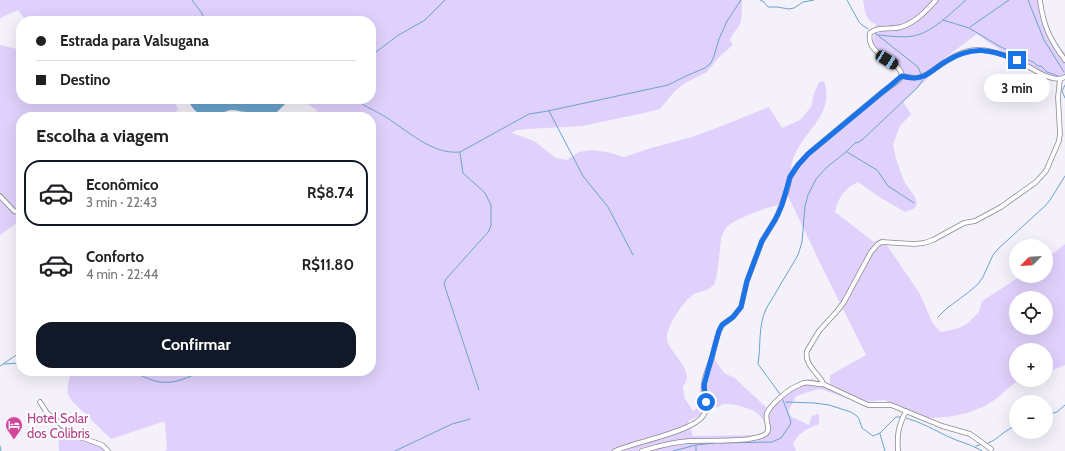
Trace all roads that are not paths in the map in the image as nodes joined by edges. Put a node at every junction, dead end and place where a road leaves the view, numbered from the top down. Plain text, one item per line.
1 (936, 0) edge
2 (1040, 0) edge
3 (1065, 60) edge
4 (902, 76) junction
5 (1065, 77) edge
6 (1060, 79) junction
7 (0, 196) edge
8 (16, 212) edge
9 (823, 384) junction
10 (40, 402) dead end
11 (906, 411) junction
12 (991, 449) dead end
13 (108, 451) edge
14 (615, 451) edge
15 (642, 451) edge
16 (898, 451) edge

1 - 4 street
2 - 3 street
4 - 6 street
4 - 14 street
5 - 6 street
6 - 9 street
7 - 8 street
9 - 11 street
9 - 15 street
10 - 13 street
11 - 12 street
11 - 16 street

